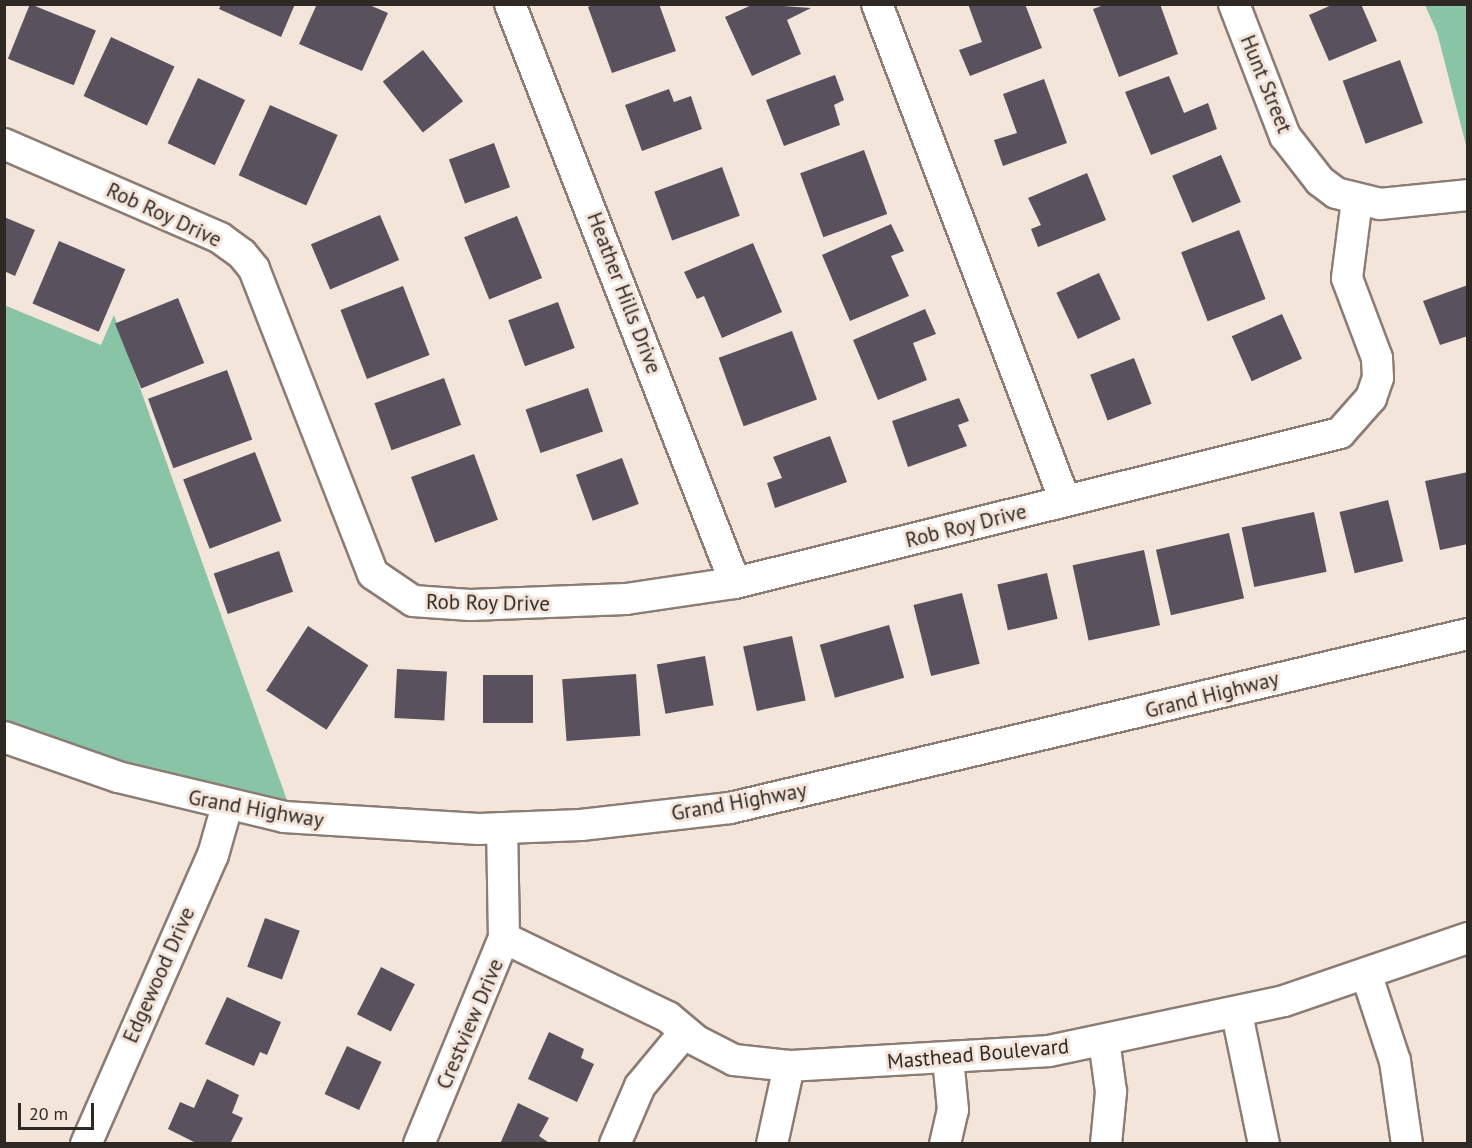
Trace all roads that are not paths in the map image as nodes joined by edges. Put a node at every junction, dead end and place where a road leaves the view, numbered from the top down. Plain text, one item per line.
1 (510, 4) edge
2 (877, 4) edge
3 (1234, 4) edge
4 (4, 144) edge
5 (1467, 195) edge
6 (1357, 200) junction
7 (1065, 501) junction
8 (735, 583) junction
9 (1467, 634) edge
10 (4, 737) edge
11 (228, 806) junction
12 (502, 828) junction
13 (504, 938) junction
14 (1467, 938) edge
15 (1367, 976) junction
16 (1237, 1014) junction
17 (685, 1032) junction
18 (1104, 1040) junction
19 (948, 1058) junction
20 (789, 1066) junction
21 (86, 1143) edge
22 (419, 1143) edge
23 (615, 1143) edge
24 (772, 1143) edge
25 (945, 1143) edge
26 (1106, 1143) edge
27 (1264, 1143) edge
28 (1407, 1143) edge

1 - 8 street, Heather Hills Drive
2 - 7 street
3 - 6 street, Hunt Street
4 - 8 street, Rob Roy Drive
5 - 6 street, Hunt Street
6 - 7 street, Rob Roy Drive
7 - 8 street, Rob Roy Drive
9 - 12 street, Grand Highway
10 - 11 street, Grand Highway
11 - 12 street, Grand Highway
11 - 21 street, Edgewood Drive
12 - 13 street, Crestview Drive
13 - 17 street, Masthead Boulevard
13 - 22 street, Crestview Drive
14 - 15 street, Masthead Boulevard
15 - 16 street, Masthead Boulevard
15 - 28 street
16 - 18 street, Masthead Boulevard
16 - 27 street
17 - 20 street, Masthead Boulevard
17 - 23 street
18 - 19 street, Masthead Boulevard
18 - 26 street
19 - 20 street, Masthead Boulevard
19 - 25 street
20 - 24 street

